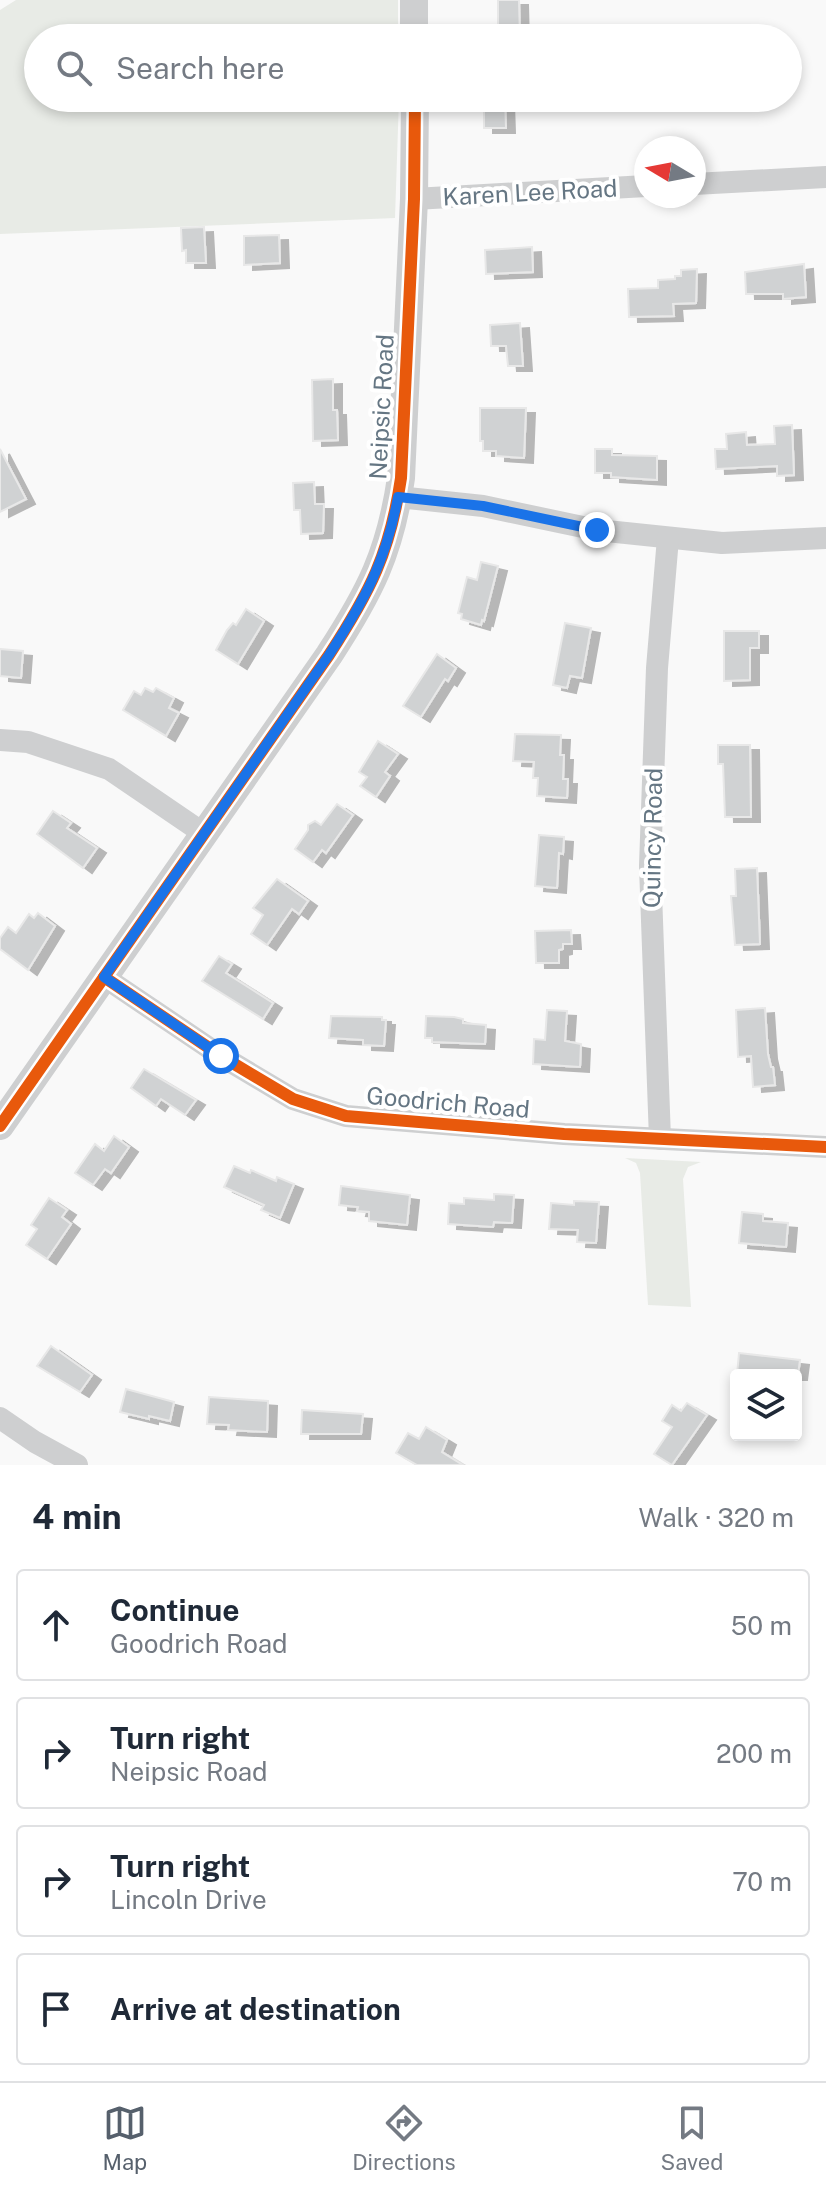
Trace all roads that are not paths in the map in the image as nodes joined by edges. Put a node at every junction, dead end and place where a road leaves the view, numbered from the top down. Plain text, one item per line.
1 (414, 0) edge
2 (414, 24) edge
3 (415, 112) edge
4 (826, 177) edge
5 (706, 183) edge
6 (634, 187) edge
7 (414, 199) junction
8 (398, 497) junction
9 (668, 538) junction
10 (826, 538) edge
11 (0, 740) edge
12 (203, 833) junction
13 (104, 977) junction
14 (0, 1126) edge
15 (660, 1139) junction
16 (826, 1147) edge
17 (0, 1418) edge
18 (77, 1465) edge

1 - 2 street
3 - 7 street, Neipsic Road
4 - 5 street
6 - 7 street, Karen Lee Road
7 - 8 street, Neipsic Road
8 - 9 street
8 - 12 street, Neipsic Road
9 - 10 street
9 - 15 street, Quincy Road
11 - 12 street
12 - 13 street, Neipsic Road
13 - 14 street, Neipsic Road
13 - 15 street, Goodrich Road
15 - 16 street, Goodrich Road
17 - 18 street

